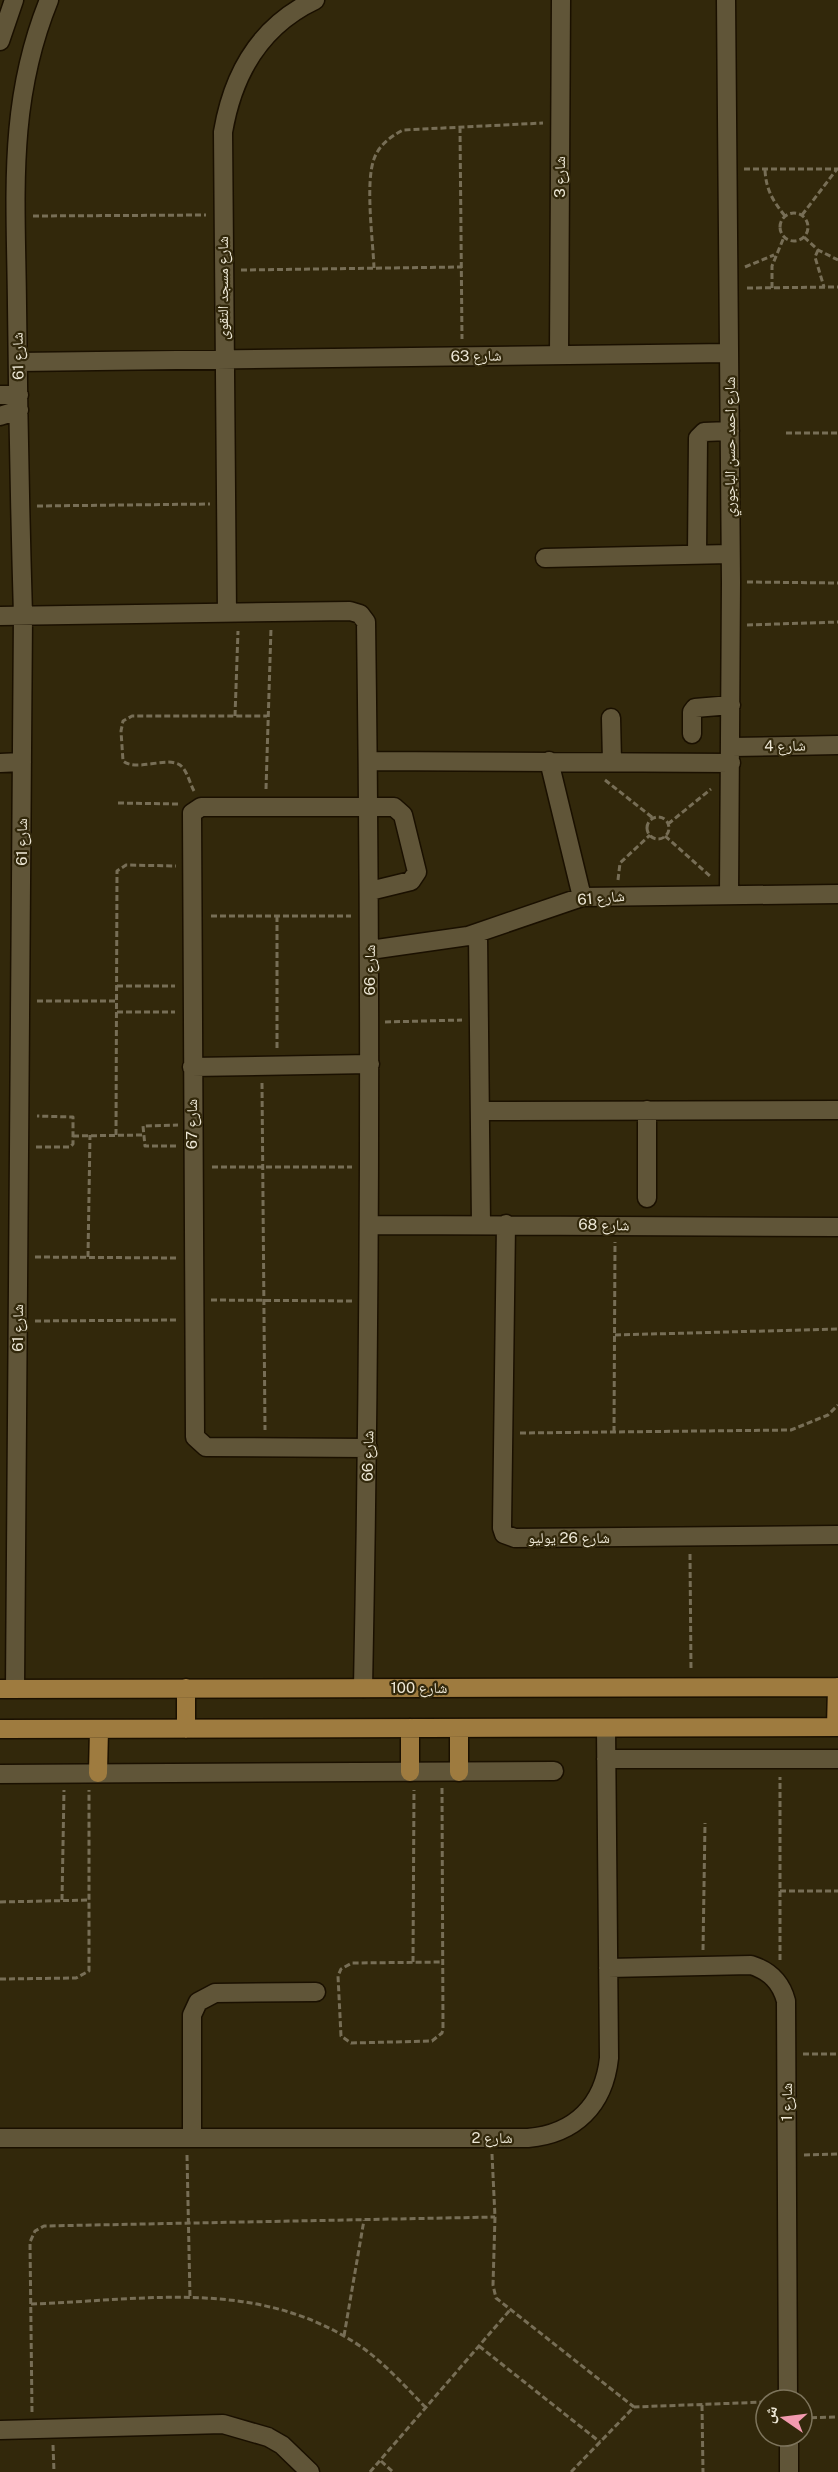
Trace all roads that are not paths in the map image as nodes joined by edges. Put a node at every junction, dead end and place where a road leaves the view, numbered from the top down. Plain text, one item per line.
1 (14, 0) edge
2 (49, 0) edge
3 (315, 0) edge
4 (561, 0) edge
5 (726, 0) edge
6 (0, 40) edge
7 (729, 352) junction
8 (559, 355) junction
9 (224, 359) junction
10 (18, 362) junction
11 (0, 395) edge
12 (19, 402) junction
13 (0, 416) edge
14 (730, 431) junction
15 (730, 554) junction
16 (697, 555) junction
17 (545, 558) dead end
18 (232, 613) junction
19 (23, 615) junction
20 (0, 616) edge
21 (731, 705) junction
22 (611, 718) dead end
23 (692, 734) dead end
24 (838, 745) edge
25 (549, 761) junction
26 (731, 761) junction
27 (22, 762) junction
28 (368, 762) junction
29 (612, 762) junction
30 (0, 763) edge
31 (369, 807) junction
32 (370, 891) junction
33 (729, 894) junction
34 (838, 894) edge
35 (582, 897) junction
36 (478, 934) junction
37 (370, 950) junction
38 (370, 1064) junction
39 (192, 1067) junction
40 (647, 1110) junction
41 (838, 1110) edge
42 (480, 1111) junction
43 (647, 1198) dead end
44 (481, 1224) junction
45 (506, 1224) junction
46 (369, 1225) junction
47 (838, 1227) edge
48 (368, 1448) junction
49 (838, 1534) edge
50 (838, 1687) edge
51 (186, 1688) junction
52 (363, 1688) junction
53 (7, 1689) edge
54 (837, 1727) edge
55 (410, 1728) junction
56 (459, 1728) junction
57 (606, 1728) junction
58 (99, 1729) junction
59 (186, 1729) junction
60 (0, 1730) edge
61 (606, 1758) junction
62 (838, 1758) edge
63 (554, 1771) dead end
64 (412, 1772) junction
65 (450, 1772) junction
66 (94, 1773) junction
67 (0, 1774) edge
68 (608, 1968) junction
69 (316, 1992) dead end
70 (0, 2138) edge
71 (190, 2138) junction
72 (789, 2388) edge
73 (0, 2430) edge
74 (789, 2448) edge
75 (310, 2472) edge
76 (789, 2472) edge

1 - 6 street
2 - 10 street, شارع 61
3 - 9 street, شارع مسجد التقوى
4 - 8 street, شارع 3
5 - 7 street, شارع احمد حسن الباجوري
7 - 8 street, شارع 63
7 - 14 street, شارع احمد حسن الباجوري
8 - 9 street, شارع 63
9 - 10 street, شارع 63
9 - 18 street, شارع مسجد التقوى
10 - 12 street, شارع 61
11 - 12 street
12 - 13 street
12 - 19 street, شارع 61
14 - 15 street, شارع احمد حسن الباجوري
14 - 16 street
15 - 16 street
15 - 21 street, شارع احمد حسن الباجوري
16 - 17 street
18 - 19 street, شارع 66
18 - 28 street, شارع 66
19 - 20 street, شارع 66
19 - 27 street, شارع 61
21 - 23 street
21 - 26 street, شارع احمد حسن الباجوري
22 - 29 street
24 - 26 street, شارع 4
25 - 28 street, شارع 4
25 - 29 street, شارع 4
25 - 35 street
26 - 29 street, شارع 4
26 - 33 street, شارع احمد حسن الباجوري
27 - 30 street
27 - 53 street, شارع 61
28 - 31 street, شارع 66
31 - 32 street, شارع 66
31 - 32 street
31 - 39 street, شارع 67
32 - 37 street, شارع 66
33 - 34 street, شارع 61
33 - 35 street, شارع 61
35 - 36 street, شارع 61
36 - 37 street, شارع 61
36 - 42 street
37 - 38 street, شارع 66
38 - 39 street
38 - 46 street, شارع 66
39 - 48 street, شارع 67
40 - 41 street
40 - 42 street
40 - 43 street
42 - 44 street
44 - 45 street, شارع 68
44 - 46 street, شارع 68
45 - 47 street, شارع 68
45 - 49 street, شارع 26 يوليو
46 - 48 street, شارع 66
48 - 52 street, شارع 66
50 - 52 main road, شارع 100
50 - 54 main road
51 - 52 main road, شارع 100
51 - 53 main road, شارع 100
51 - 59 main road
54 - 57 main road
55 - 56 main road
55 - 59 main road
55 - 64 main road
56 - 57 main road
56 - 65 main road
57 - 61 street, شارع 2
58 - 59 main road
58 - 60 main road
58 - 66 main road
61 - 62 street
61 - 68 street, شارع 2
63 - 65 street
64 - 65 street
64 - 66 street
66 - 67 street
68 - 71 street, شارع 2
68 - 72 street, شارع 1
69 - 71 street
70 - 71 street, شارع 2
73 - 75 street
74 - 76 street

